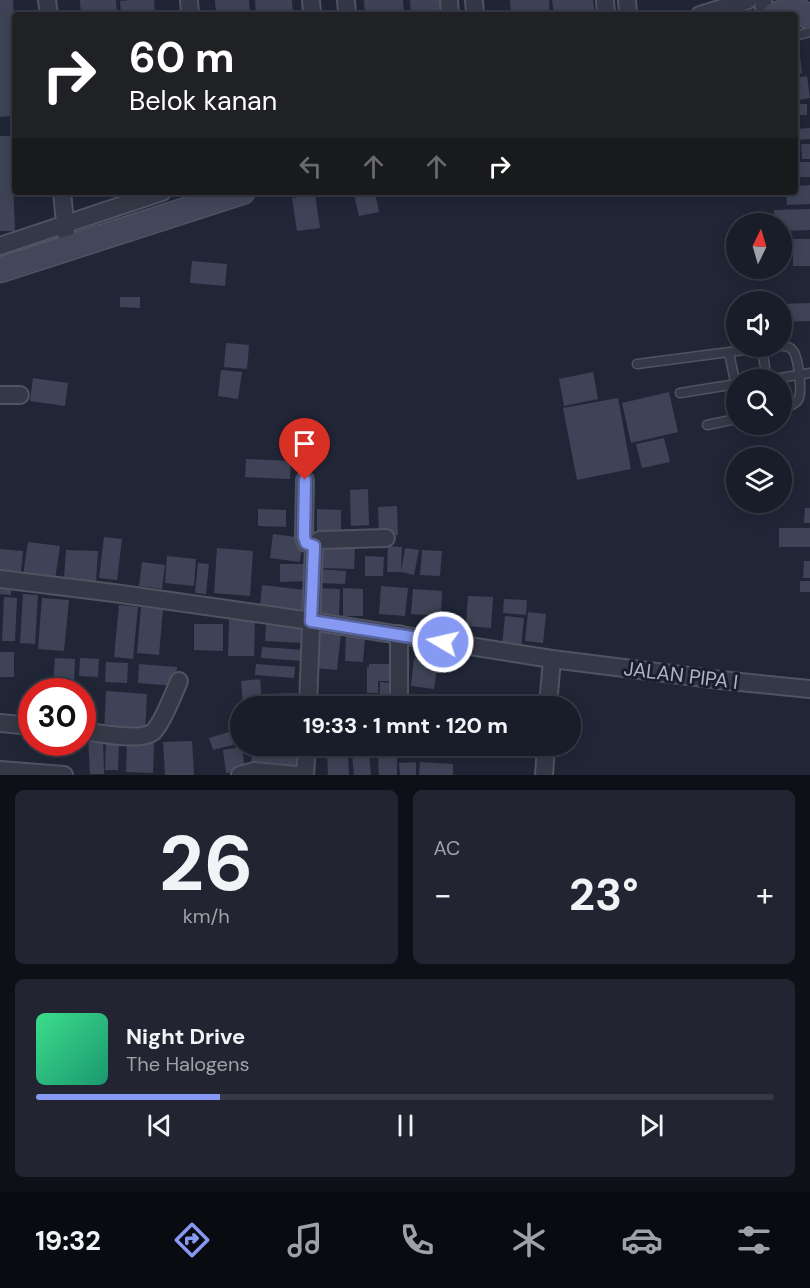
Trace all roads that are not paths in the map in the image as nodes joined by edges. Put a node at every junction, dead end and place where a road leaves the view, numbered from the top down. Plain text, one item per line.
1 (772, 0) edge
2 (741, 4) edge
3 (711, 12) edge
4 (790, 12) edge
5 (62, 195) edge
6 (153, 195) edge
7 (233, 195) edge
8 (65, 224) junction
9 (0, 246) edge
10 (68, 249) junction
11 (0, 270) edge
12 (792, 350) edge
13 (726, 353) edge
14 (637, 364) dead end
15 (810, 373) edge
16 (799, 375) junction
17 (792, 376) edge
18 (726, 386) edge
19 (680, 393) dead end
20 (20, 394) dead end
21 (0, 395) edge
22 (792, 405) edge
23 (726, 421) edge
24 (707, 425) dead end
25 (305, 480) dead end
26 (386, 538) dead end
27 (314, 546) junction
28 (0, 579) edge
29 (311, 621) junction
30 (399, 634) junction
31 (552, 659) junction
32 (179, 681) dead end
33 (810, 689) edge
34 (308, 696) edge
35 (399, 696) edge
36 (550, 696) edge
37 (0, 723) edge
38 (18, 725) edge
39 (96, 732) edge
40 (306, 756) edge
41 (545, 756) edge
42 (0, 770) edge
43 (64, 775) edge
44 (240, 775) edge
45 (296, 775) edge
46 (305, 775) edge
47 (539, 775) edge
48 (544, 775) edge

1 - 4 street
2 - 3 street
5 - 8 street
6 - 8 street
7 - 10 street
8 - 9 street
8 - 10 street
10 - 11 street
12 - 16 lane
13 - 14 lane
15 - 16 lane
16 - 17 lane
16 - 22 lane
18 - 19 lane
20 - 21 street
23 - 24 lane
25 - 27 street
26 - 27 street
27 - 29 street
28 - 29 street, JALAN PIPA I
29 - 30 street, JALAN PIPA I
29 - 34 street
30 - 31 street, JALAN PIPA I
30 - 35 street
31 - 33 street, JALAN PIPA I
31 - 36 street
32 - 39 street
37 - 38 street
40 - 46 street
41 - 48 street
42 - 43 street
44 - 45 street
47 - 48 street

